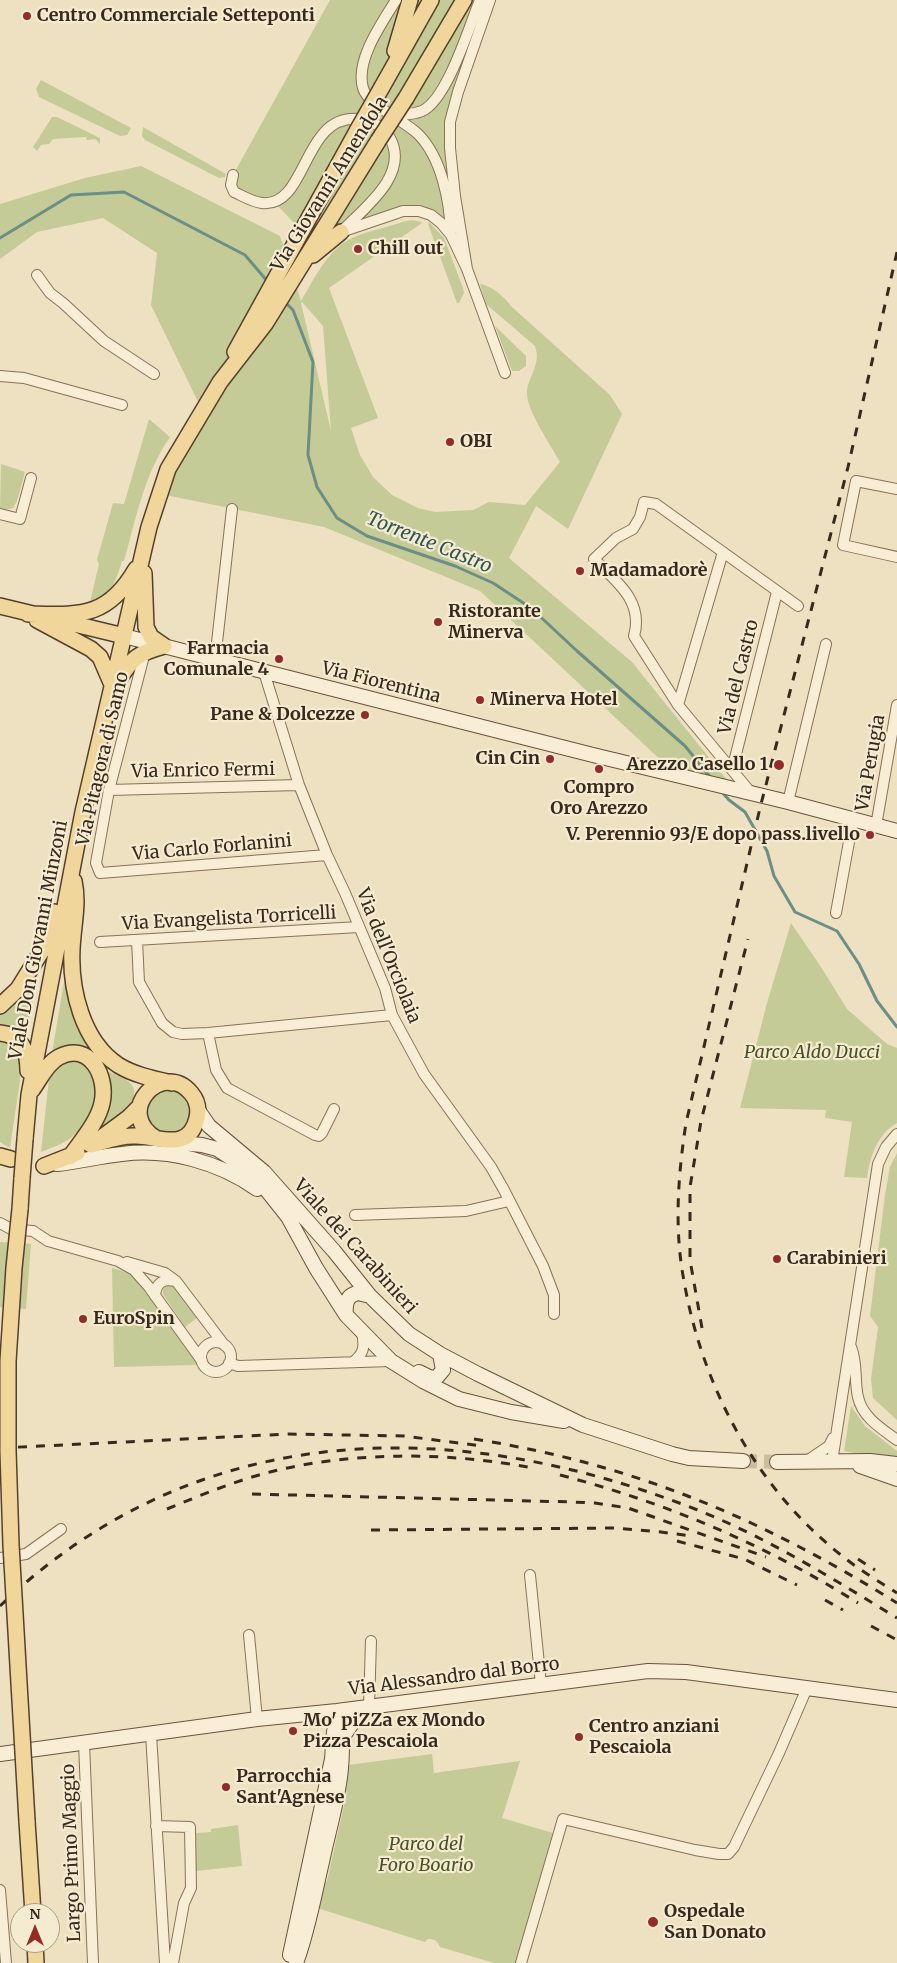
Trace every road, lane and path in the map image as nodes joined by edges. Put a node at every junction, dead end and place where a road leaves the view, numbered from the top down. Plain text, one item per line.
1 (396, 0) edge
2 (410, 0) edge
3 (431, 0) edge
4 (464, 0) edge
5 (480, 0) edge
6 (490, 0) edge
7 (384, 83) junction
8 (388, 112) junction
9 (233, 175) dead end
10 (341, 232) junction
11 (451, 235) junction
12 (304, 262) junction
13 (468, 269) junction
14 (37, 275) dead end
15 (260, 320) junction
16 (505, 373) dead end
17 (154, 374) dead end
18 (0, 376) edge
19 (122, 405) dead end
20 (31, 478) dead end
21 (897, 489) edge
22 (232, 508) dead end
23 (0, 514) edge
24 (723, 552) junction
25 (143, 557) junction
26 (897, 557) edge
27 (777, 592) junction
28 (0, 606) edge
29 (798, 606) dead end
30 (28, 614) junction
31 (124, 636) junction
32 (826, 644) dead end
33 (164, 646) junction
34 (144, 654) junction
35 (215, 660) junction
36 (264, 672) junction
37 (113, 687) junction
38 (678, 705) junction
39 (897, 705) edge
40 (732, 770) junction
41 (299, 785) junction
42 (109, 790) junction
43 (752, 794) junction
44 (788, 802) junction
45 (853, 820) junction
46 (876, 826) junction
47 (897, 831) edge
48 (326, 855) junction
49 (72, 869) junction
50 (100, 873) joint
51 (836, 913) dead end
52 (360, 927) junction
53 (137, 941) junction
54 (100, 942) dead end
55 (0, 1006) edge
56 (392, 1015) junction
57 (0, 1033) edge
58 (208, 1033) junction
59 (90, 1058) junction
60 (172, 1083) junction
61 (29, 1096) junction
62 (139, 1106) junction
63 (334, 1109) dead end
64 (198, 1110) junction
65 (897, 1134) edge
66 (162, 1140) junction
67 (91, 1145) junction
68 (70, 1157) junction
69 (44, 1166) joint
70 (509, 1201) junction
71 (284, 1212) junction
72 (355, 1215) dead end
73 (0, 1222) edge
74 (118, 1262) junction
75 (176, 1281) junction
76 (156, 1296) junction
77 (370, 1296) junction
78 (554, 1314) dead end
79 (346, 1315) junction
80 (362, 1333) junction
81 (225, 1346) junction
82 (851, 1346) junction
83 (440, 1354) junction
84 (202, 1361) junction
85 (353, 1362) junction
86 (229, 1363) junction
87 (394, 1363) junction
88 (584, 1425) junction
89 (837, 1430) junction
90 (897, 1440) edge
91 (743, 1461) tunnel mouth
92 (777, 1462) tunnel mouth
93 (806, 1462) junction
94 (832, 1462) junction
95 (849, 1463) junction
96 (897, 1464) edge
97 (897, 1479) edge
98 (61, 1529) dead end
99 (0, 1558) edge
100 (530, 1576) dead end
101 (248, 1635) dead end
102 (371, 1641) dead end
103 (541, 1684) junction
104 (807, 1688) junction
105 (897, 1700) edge
106 (369, 1706) junction
107 (337, 1711) junction
108 (318, 1713) junction
109 (257, 1719) junction
110 (151, 1734) junction
111 (338, 1736) junction
112 (84, 1743) junction
113 (0, 1754) edge
114 (156, 1826) junction
115 (0, 1890) edge
116 (32, 1903) edge
117 (6, 1963) edge
118 (93, 1963) edge
119 (165, 1963) edge
120 (174, 1963) edge
121 (288, 1963) edge
122 (296, 1963) edge
123 (521, 1963) edge

1 - 8 street
2 - 7 main road
3 - 7 main road, Via Giovanni Amendola
4 - 12 main road, Via Giovanni Amendola, bridge
5 - 8 street
6 - 13 street
7 - 15 main road, Via Giovanni Amendola, bridge
8 - 11 street
9 - 10 street
10 - 11 street
10 - 12 main road
11 - 13 street
12 - 15 main road, Via Giovanni Amendola
13 - 16 street
14 - 17 street
15 - 25 main road, Via Giovanni Amendola
18 - 19 street
20 - 23 street
21 - 26 street
22 - 35 street
24 - 27 street, Via del Castro
24 - 38 street
24 - 38 street, Via del Castro
25 - 30 main road
25 - 31 main road, Via Giovanni Amendola
25 - 33 main road
27 - 29 street, Via del Castro
27 - 40 street, Via del Castro
28 - 30 main road, Via Fiorentina
30 - 31 main road, Via Fiorentina
30 - 37 main road
31 - 33 main road, Via Fiorentina
31 - 37 main road, Viale Don Giovanni Minzoni
32 - 44 street
33 - 34 main road
33 - 35 main road, Via Fiorentina
34 - 37 main road
34 - 42 street, Via Pitagora di Samo
35 - 36 main road, Via Fiorentina
36 - 41 street, Via dell'Orciolaia
36 - 43 main road, Via Fiorentina
37 - 49 main road, Viale Don Giovanni Minzoni
38 - 40 street, Via del Castro
39 - 46 street, Via Perugia
40 - 43 street, Via del Castro
41 - 42 street, Via Enrico Fermi
41 - 48 street, Via dell'Orciolaia
42 - 50 street, Via Pitagora di Samo
43 - 44 main road, Via Fiorentina
44 - 45 main road, Via Fiorentina
45 - 46 main road, Via Fiorentina
45 - 51 street
46 - 47 main road, Via Fiorentina
48 - 50 street, Via Carlo Forlanini
48 - 52 street, Via dell'Orciolaia
49 - 55 main road
49 - 60 main road
49 - 61 main road, Viale Don Giovanni Minzoni
52 - 53 street, Via Evangelista Torricelli
52 - 56 street, Via dell'Orciolaia
53 - 54 street, Via Evangelista Torricelli
53 - 58 street
56 - 58 street
56 - 70 street, Via dell'Orciolaia
57 - 61 main road
58 - 63 street
59 - 61 main road
59 - 62 main road
59 - 68 main road
60 - 62 main road
60 - 64 main road
61 - 116 main road, Viale Don Giovanni Minzoni, bridge
62 - 66 main road
62 - 67 main road
64 - 66 main road
64 - 77 main road, Viale dei Carabinieri
65 - 82 street
66 - 67 main road
66 - 71 main road, Viale dei Carabinieri
67 - 68 main road
68 - 69 main road
69 - 71 main road, Viale dei Carabinieri
70 - 72 street
70 - 78 street, Via dell'Orciolaia
71 - 79 main road, Viale dei Carabinieri
73 - 74 street
74 - 75 street
74 - 76 street
75 - 76 street
75 - 81 street
76 - 84 street
77 - 79 main road
77 - 83 main road, Viale dei Carabinieri
79 - 80 main road, Viale dei Carabinieri
80 - 85 street
80 - 87 main road, Viale dei Carabinieri
81 - 84 street
81 - 86 street
82 - 89 street
82 - 90 street
83 - 87 main road
83 - 88 main road, Viale dei Carabinieri
84 - 86 street
85 - 86 street
85 - 87 street
87 - 88 main road, Viale dei Carabinieri
88 - 91 main road, Viale dei Carabinieri
89 - 93 street
89 - 94 street
92 - 93 main road
93 - 94 main road
94 - 95 main road
95 - 96 main road
95 - 97 main road
98 - 99 street
100 - 103 street
101 - 109 street
102 - 106 street
103 - 104 main road, Via Alessandro dal Borro
103 - 106 main road, Via Alessandro dal Borro
104 - 105 main road, Via Alessandro dal Borro
104 - 123 street
106 - 107 main road, Via Alessandro dal Borro
106 - 111 main road
107 - 108 main road, Via Alessandro dal Borro
107 - 111 main road
108 - 109 main road, Via Alessandro dal Borro
108 - 111 main road
109 - 110 main road, Via Alessandro dal Borro
110 - 112 main road, Via Alessandro dal Borro
110 - 114 street
111 - 121 main road
111 - 122 main road
112 - 113 main road, Via Alessandro dal Borro
112 - 118 street, Largo Primo Maggio
114 - 119 street
114 - 120 street
115 - 117 street

